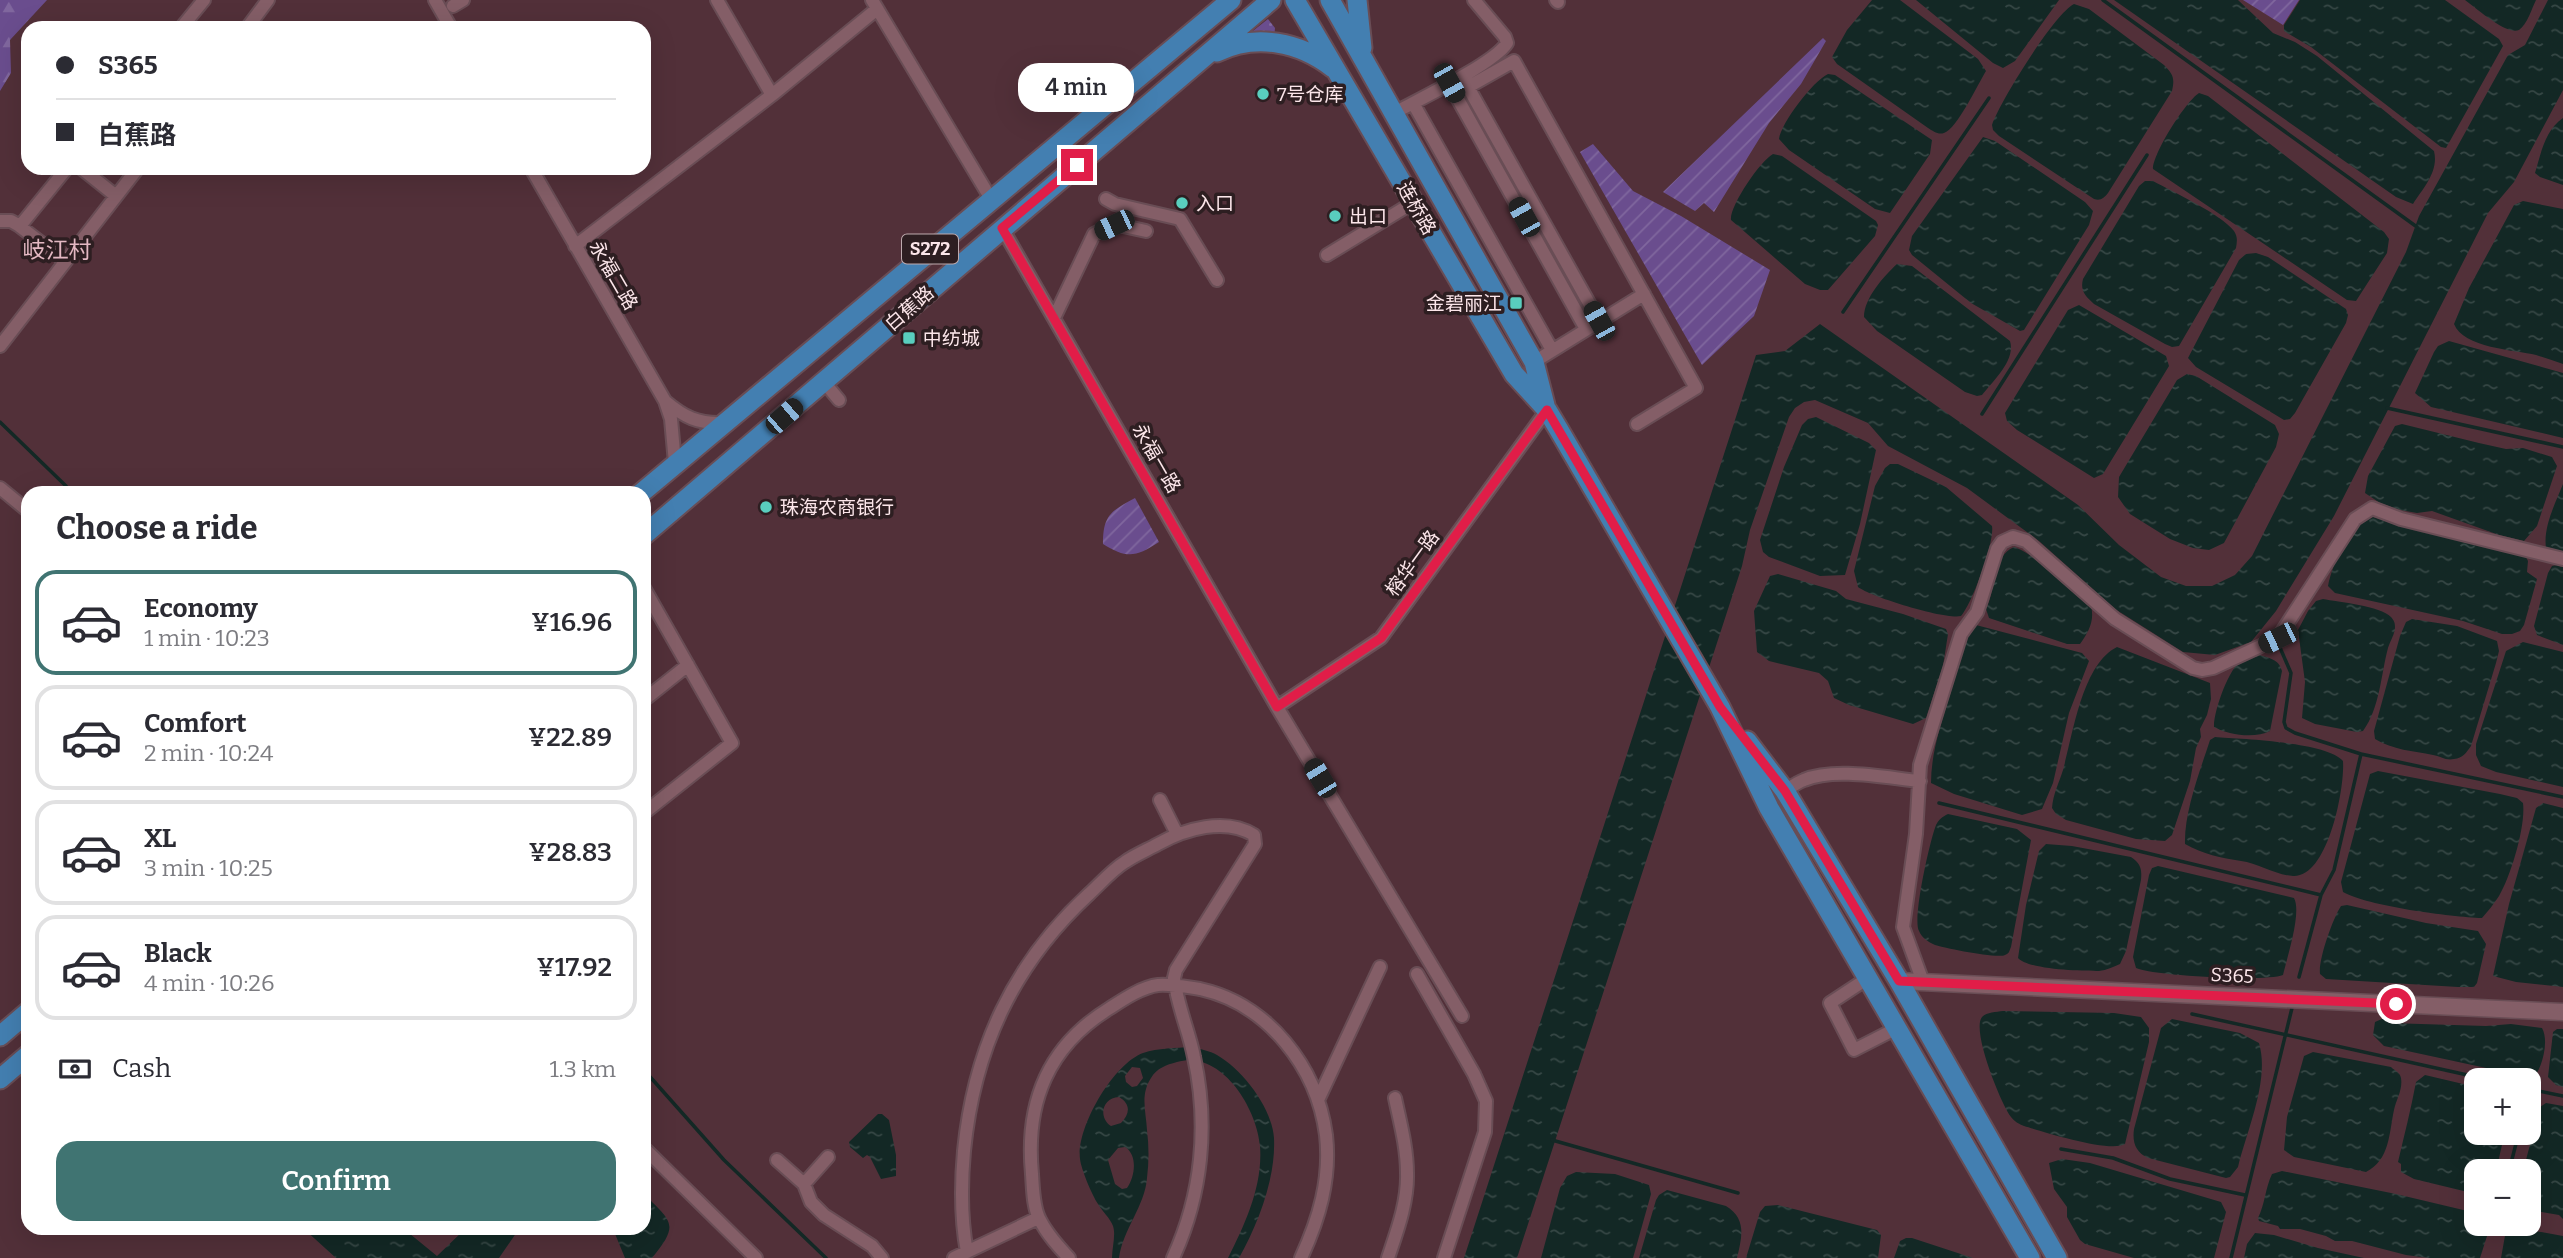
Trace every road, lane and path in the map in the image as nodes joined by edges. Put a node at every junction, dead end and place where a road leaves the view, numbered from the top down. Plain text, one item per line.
1 (204, 0) edge
2 (268, 0) edge
3 (435, 0) edge
4 (718, 0) edge
5 (1208, 0) edge
6 (1231, 0) edge
7 (1271, 0) edge
8 (1295, 0) edge
9 (1330, 0) edge
10 (1357, 0) edge
11 (1474, 0) edge
12 (875, 5) edge
13 (187, 21) edge
14 (252, 21) edge
15 (447, 21) edge
16 (1179, 45) junction
17 (1198, 62) junction
18 (1367, 66) junction
19 (1339, 74) junction
20 (1139, 77) junction
21 (1449, 83) junction
22 (1383, 93) junction
23 (772, 95) junction
24 (1154, 98) junction
25 (1413, 103) junction
26 (1359, 106) junction
27 (1394, 113) junction
28 (61, 175) edge
29 (90, 175) edge
30 (132, 175) edge
31 (535, 175) edge
32 (116, 196) junction
33 (991, 199) junction
34 (1106, 199) dead end
35 (1414, 202) junction
36 (0, 221) edge
37 (20, 226) junction
38 (1002, 228) junction
39 (1146, 231) dead end
40 (575, 246) junction
41 (1328, 255) dead end
42 (65, 261) junction
43 (1217, 280) dead end
44 (1644, 294) junction
45 (1054, 318) junction
46 (1599, 321) junction
47 (1586, 330) junction
48 (0, 346) edge
49 (1552, 350) junction
50 (1534, 362) junction
51 (824, 382) junction
52 (839, 400) dead end
53 (665, 401) junction
54 (1547, 410) junction
55 (723, 423) junction
56 (1637, 424) dead end
57 (675, 463) junction
58 (648, 486) edge
59 (0, 488) edge
60 (21, 505) edge
61 (651, 529) edge
62 (2563, 559) edge
63 (651, 600) edge
64 (688, 665) junction
65 (651, 694) edge
66 (1277, 707) junction
67 (1720, 707) junction
68 (1920, 781) junction
69 (1785, 791) junction
70 (1160, 800) dead end
71 (651, 807) edge
72 (1177, 834) junction
73 (1380, 967) dead end
74 (1417, 974) dead end
75 (1899, 981) junction
76 (1923, 982) junction
77 (1175, 986) junction
78 (1872, 986) junction
79 (2563, 1012) edge
80 (1462, 1016) dead end
81 (21, 1018) edge
82 (1897, 1028) junction
83 (0, 1036) edge
84 (21, 1061) edge
85 (0, 1079) edge
86 (1395, 1098) dead end
87 (1318, 1100) junction
88 (651, 1155) edge
89 (828, 1157) dead end
90 (777, 1160) dead end
91 (804, 1184) junction
92 (1038, 1218) junction
93 (967, 1252) junction
94 (756, 1258) edge
95 (882, 1258) edge
96 (954, 1258) edge
97 (1069, 1258) edge
98 (1173, 1258) edge
99 (1301, 1258) edge
100 (1388, 1258) edge
101 (1444, 1258) edge
102 (2030, 1258) edge
103 (2057, 1258) edge

1 - 13 street
2 - 14 street
3 - 15 street
4 - 23 street
5 - 16 main road
6 - 16 main road, S272
7 - 17 main road, 白蕉路 / S272
8 - 19 main road, 连桥路
9 - 18 main road, 连桥路
10 - 18 main road
11 - 21 street
12 - 23 street
12 - 33 street
16 - 20 main road, 白蕉路 / S272
17 - 19 main road
17 - 24 main road, 白蕉路 / S272
18 - 22 main road, 连桥路
19 - 26 main road, 连桥路
20 - 24 main road
20 - 33 main road, 白蕉路 / S272
21 - 25 street
21 - 47 street
22 - 26 main road
22 - 27 main road, 连桥路
23 - 40 street
24 - 38 main road, 白蕉路 / S272
25 - 27 street
25 - 49 street
26 - 35 main road, 连桥路
27 - 50 main road, 连桥路
28 - 37 street
29 - 32 street
30 - 32 street
31 - 40 street, 永福二路
32 - 42 street
33 - 55 main road, 白蕉路 / S272
34 - 43 street
35 - 41 street
35 - 54 main road, 连桥路
36 - 37 street
37 - 42 street
38 - 45 street, 永福一路
38 - 51 main road, 白蕉路 / S272
39 - 45 street
40 - 53 street, 永福二路
42 - 48 street
44 - 46 street
44 - 46 street
44 - 56 street
45 - 66 street, 永福一路
46 - 47 street
47 - 49 street
49 - 50 street
50 - 54 main road, 连桥路
51 - 52 street
51 - 61 main road, 白蕉路 / S272
53 - 55 street, 永福二路
53 - 57 street, 永福二路
54 - 66 street, 榕华一路
54 - 67 main road, 连桥路
55 - 57 main road, 白蕉路 / S272
57 - 58 main road, 白蕉路 / S272
59 - 60 street
62 - 68 street
63 - 64 street
64 - 65 street
64 - 71 street
66 - 80 street, 永福一路
67 - 69 main road
67 - 78 main road
68 - 69 street
68 - 76 street
69 - 75 main road
70 - 72 street
72 - 77 street
72 - 93 street
73 - 87 street
74 - 101 street
75 - 76 street, S365
75 - 78 main road
75 - 103 main road
76 - 79 street, S365
77 - 87 street
77 - 92 street
77 - 98 street
78 - 82 main road
78 - 82 street
81 - 83 main road
82 - 102 main road
84 - 85 main road
86 - 100 street
87 - 99 street
88 - 94 street
89 - 91 street
90 - 91 street
91 - 95 street
92 - 93 street
92 - 97 street
93 - 96 street

